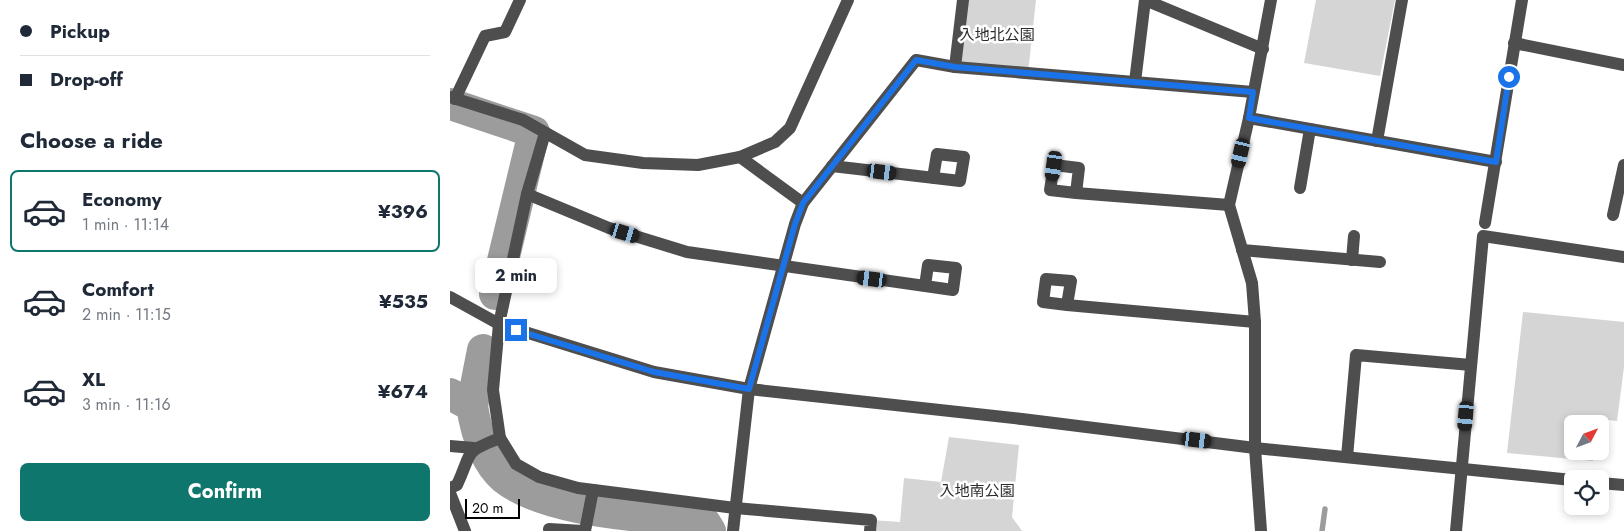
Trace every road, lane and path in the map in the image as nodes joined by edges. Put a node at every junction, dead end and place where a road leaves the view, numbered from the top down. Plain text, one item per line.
1 (520, 0) edge
2 (848, 0) edge
3 (963, 0) edge
4 (1145, 0) edge
5 (1271, 0) edge
6 (1402, 0) edge
7 (1522, 0) edge
8 (1514, 43) junction
9 (1263, 49) junction
10 (1624, 65) edge
11 (955, 67) junction
12 (1135, 82) junction
13 (1253, 92) junction
14 (452, 98) edge
15 (1249, 118) junction
16 (1310, 129) junction
17 (545, 133) junction
18 (1376, 141) junction
19 (740, 158) junction
20 (1496, 162) junction
21 (1624, 165) edge
22 (832, 166) junction
23 (933, 178) dead end
24 (1300, 188) dead end
25 (1076, 193) dead end
26 (527, 194) junction
27 (803, 203) junction
28 (1229, 205) junction
29 (1614, 215) dead end
30 (1486, 223) dead end
31 (1354, 236) dead end
32 (1242, 250) junction
33 (1624, 257) edge
34 (1352, 260) junction
35 (1380, 262) dead end
36 (783, 267) junction
37 (925, 286) dead end
38 (450, 297) edge
39 (1067, 304) dead end
40 (1255, 322) junction
41 (499, 324) junction
42 (1471, 365) junction
43 (749, 389) junction
44 (497, 439) junction
45 (450, 446) edge
46 (477, 447) junction
47 (1255, 448) junction
48 (1347, 457) junction
49 (1461, 468) junction
50 (1564, 479) edge
51 (1609, 484) edge
52 (1624, 485) edge
53 (450, 488) edge
54 (450, 493) edge
55 (592, 494) junction
56 (736, 508) junction
57 (549, 529) dead end
58 (465, 531) edge
59 (584, 531) edge
60 (733, 531) edge
61 (870, 531) edge
62 (1261, 531) edge
63 (1456, 531) edge

1 - 14 street
2 - 19 street
3 - 11 street
4 - 9 street
4 - 12 street
5 - 9 street
6 - 18 street
7 - 8 street
8 - 10 street
8 - 20 street
9 - 13 street
11 - 12 street
11 - 22 street
12 - 13 street
13 - 15 street
14 - 17 street
15 - 16 street
15 - 28 street
16 - 18 street
16 - 24 street
17 - 19 street
17 - 26 street
18 - 20 street
19 - 27 street
20 - 30 street
21 - 29 street
22 - 23 street
22 - 27 street
25 - 28 street
26 - 36 street
26 - 41 street
27 - 36 street
28 - 32 street
31 - 34 street
32 - 34 street
32 - 40 street
33 - 42 street
34 - 35 street
36 - 37 street
36 - 43 street
38 - 41 street
39 - 40 street
40 - 47 street
41 - 43 street
41 - 44 street
42 - 48 street
42 - 49 street
43 - 47 street
43 - 56 street
44 - 46 street
44 - 55 street
45 - 46 street
46 - 53 street
47 - 48 street
47 - 62 street
48 - 49 street
49 - 50 street
49 - 63 street
51 - 52 street
54 - 58 street
55 - 56 street
55 - 59 street
56 - 60 street
56 - 61 street
57 - 59 street

